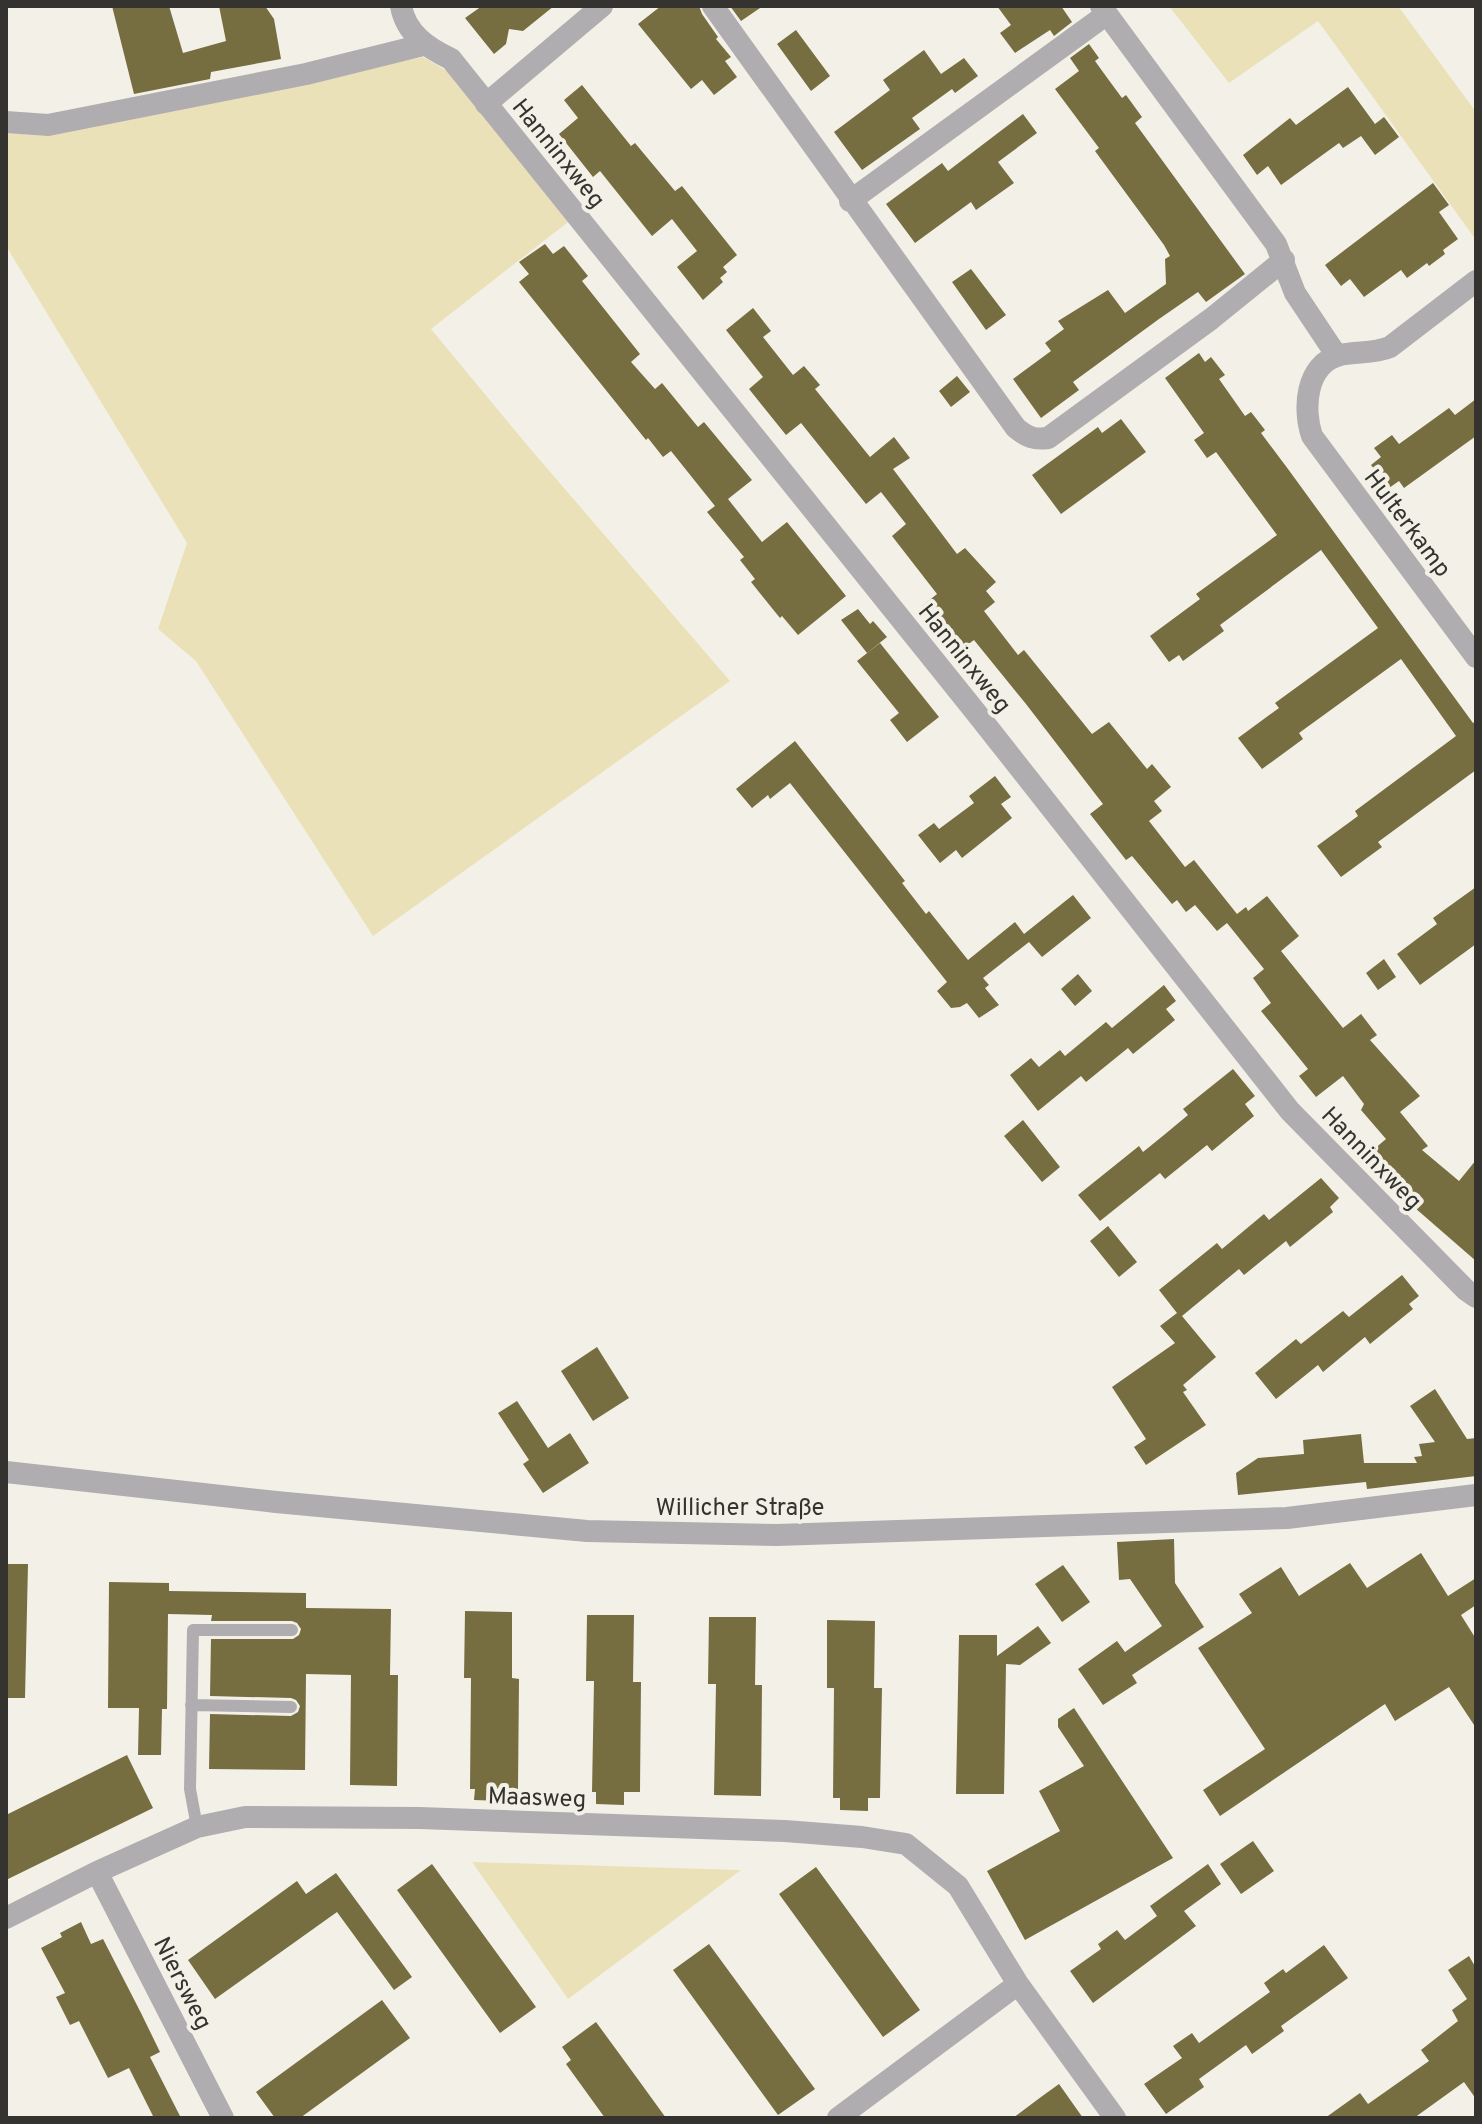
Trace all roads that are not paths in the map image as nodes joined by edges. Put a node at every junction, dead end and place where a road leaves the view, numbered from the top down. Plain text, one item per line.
1 (401, 6) edge
2 (602, 6) edge
3 (713, 6) edge
4 (1104, 10) edge
5 (423, 45) junction
6 (486, 104) junction
7 (6, 122) edge
8 (850, 201) junction
9 (1284, 260) junction
10 (1476, 281) edge
11 (1337, 356) junction
12 (1476, 657) edge
13 (1476, 1297) edge
14 (6, 1472) edge
15 (1476, 1495) edge
16 (292, 1630) dead end
17 (191, 1705) junction
18 (291, 1707) dead end
19 (197, 1827) junction
20 (97, 1872) junction
21 (6, 1918) edge
22 (1018, 1984) junction
23 (223, 2118) edge
24 (838, 2118) edge
25 (1115, 2118) edge

1 - 5 street, Hanninxweg
2 - 6 street
3 - 8 street
4 - 8 street
4 - 9 street
5 - 6 street, Hanninxweg
5 - 7 street
6 - 13 street, Hanninxweg
8 - 9 street
9 - 11 street
10 - 11 street
11 - 12 street, Hulterkamp
14 - 15 street, Willicher Straße
16 - 17 lane
17 - 18 lane
17 - 19 lane
19 - 20 street, Maasweg
19 - 22 street, Maasweg
20 - 21 street, Maasweg
20 - 23 street, Niersweg
22 - 24 street
22 - 25 street, Maasweg

